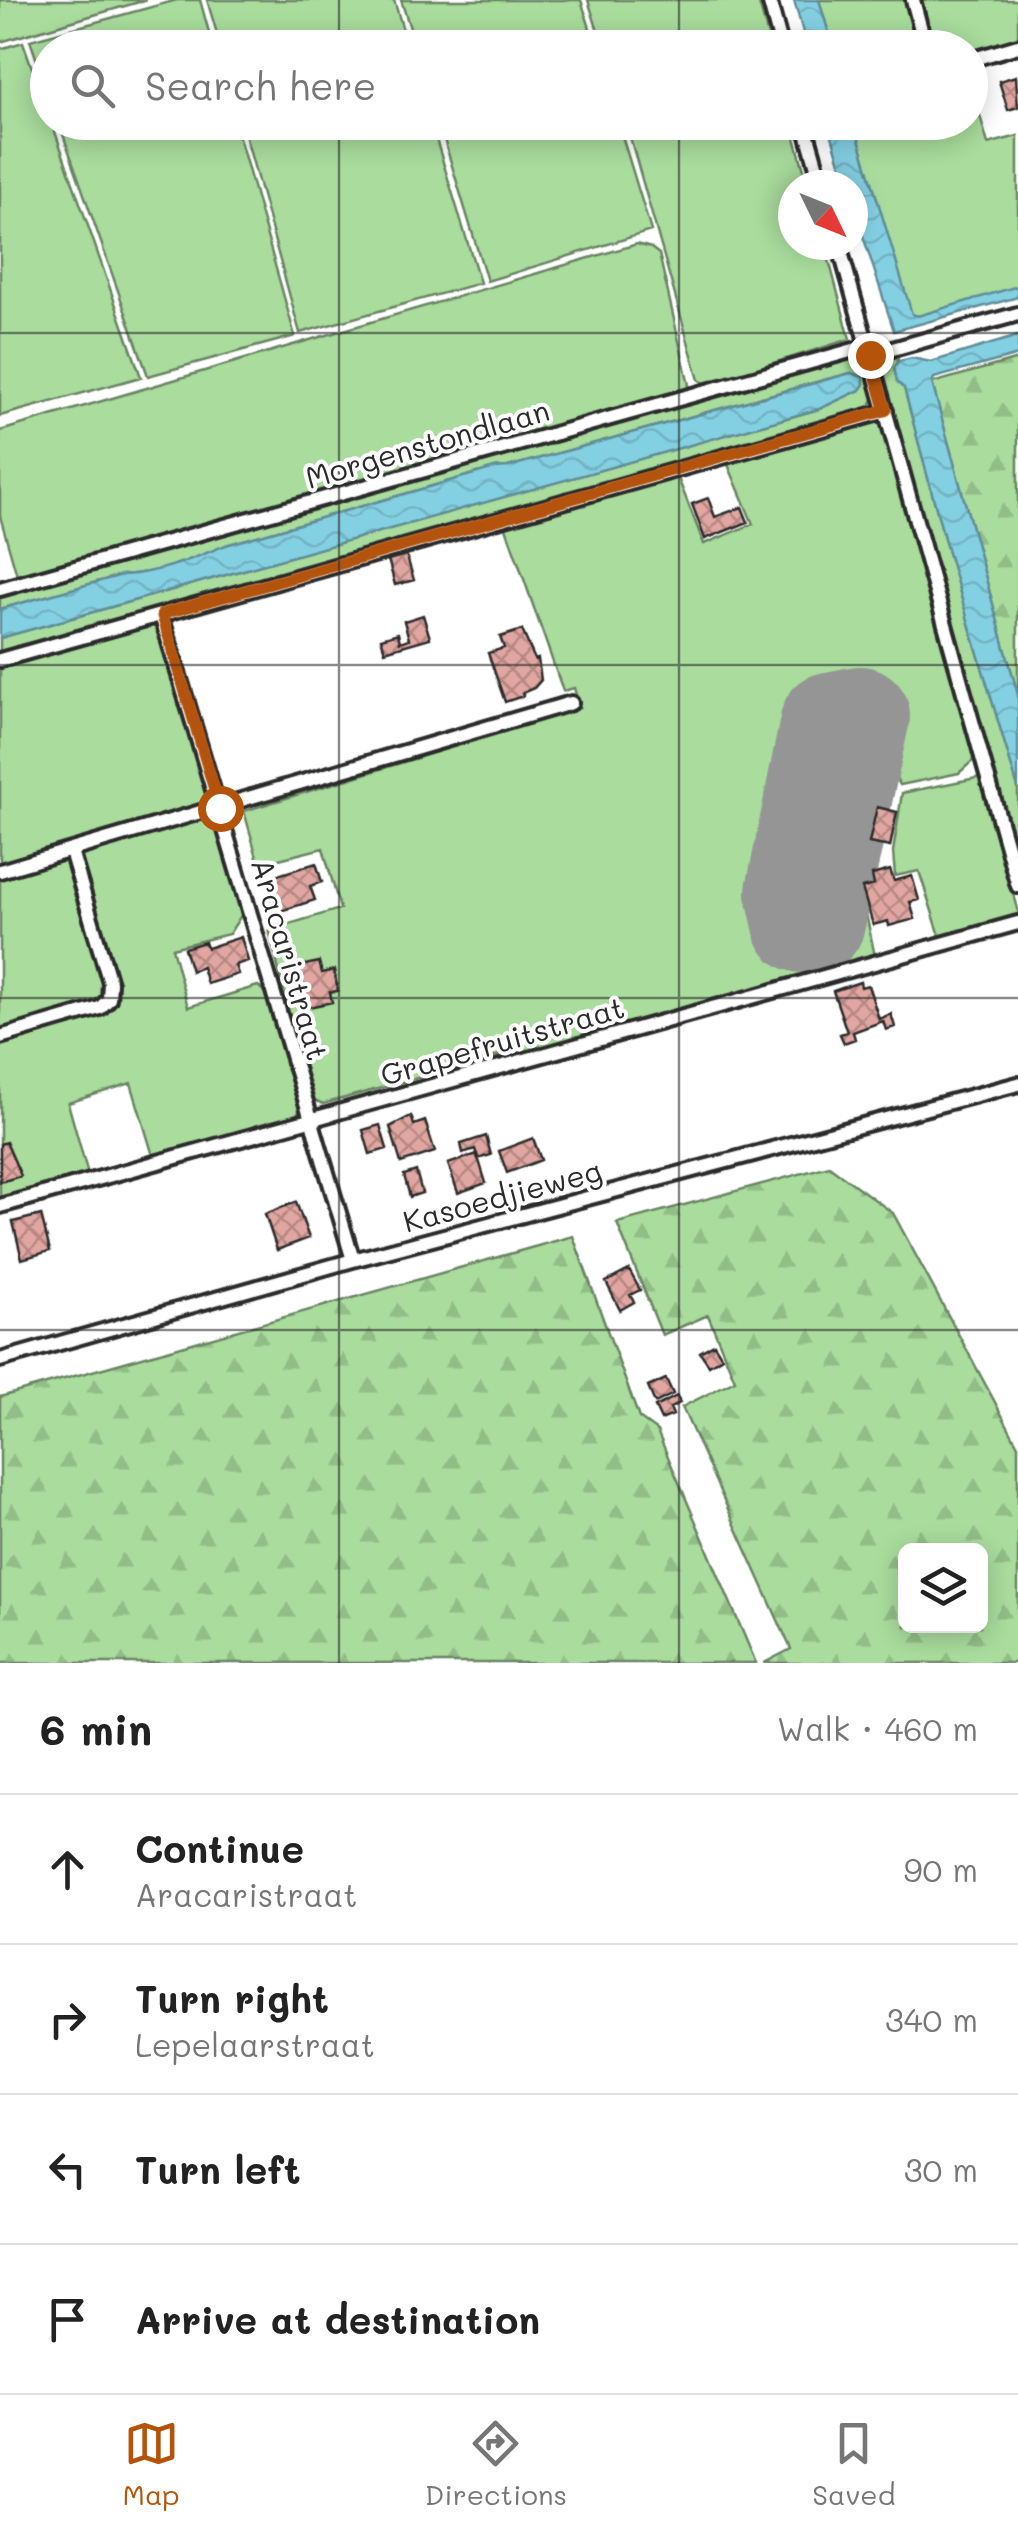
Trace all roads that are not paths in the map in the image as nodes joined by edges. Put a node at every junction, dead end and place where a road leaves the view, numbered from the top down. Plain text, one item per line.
1 (769, 0) edge
2 (913, 0) edge
3 (777, 30) edge
4 (921, 30) edge
5 (1018, 46) edge
6 (988, 55) edge
7 (809, 140) edge
8 (818, 170) edge
9 (843, 260) edge
10 (1018, 314) edge
11 (869, 351) junction
12 (886, 410) junction
13 (0, 590) edge
14 (162, 614) junction
15 (0, 660) edge
16 (571, 703) dead end
17 (220, 808) junction
18 (72, 852) junction
19 (0, 871) edge
20 (1018, 886) edge
21 (1018, 923) edge
22 (0, 1037) edge
23 (1018, 1084) edge
24 (312, 1120) junction
25 (0, 1206) edge
26 (353, 1260) junction
27 (0, 1360) edge

1 - 3 street
2 - 4 street
5 - 6 street
7 - 8 street
9 - 11 street
10 - 11 street, Morgenstondlaan
11 - 12 street
11 - 13 street, Morgenstondlaan
12 - 14 street
12 - 20 street
14 - 15 street
14 - 17 street, Aracaristraat
16 - 17 street
17 - 18 street
17 - 24 street, Aracaristraat
18 - 19 street
18 - 22 street
21 - 24 street, Grapefruitstraat
23 - 26 street, Kasoedjieweg
24 - 25 street, Grapefruitstraat
24 - 26 street, Aracaristraat
26 - 27 street, Kasoedjieweg

